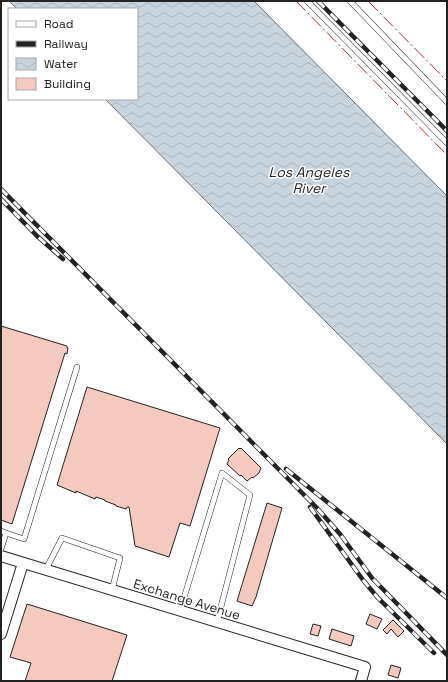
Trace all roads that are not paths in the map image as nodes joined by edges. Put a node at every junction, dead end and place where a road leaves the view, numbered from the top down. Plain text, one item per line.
1 (307, 1) edge
2 (350, 1) edge
3 (447, 102) edge
4 (447, 143) edge
5 (77, 367) dead end
6 (4, 532) edge
7 (1, 549) edge
8 (1, 556) edge
9 (23, 563) junction
10 (46, 570) junction
11 (112, 590) junction
12 (180, 611) junction
13 (217, 622) junction
14 (1, 634) edge
15 (361, 681) edge

1 - 4 lane
2 - 3 lane
5 - 6 lane
6 - 7 lane
8 - 9 street, Exchange Avenue
9 - 10 street, Exchange Avenue
9 - 14 street
10 - 11 street, Exchange Avenue
10 - 11 lane
11 - 12 street, Exchange Avenue
12 - 13 street, Exchange Avenue
12 - 13 lane
13 - 15 street, Exchange Avenue

